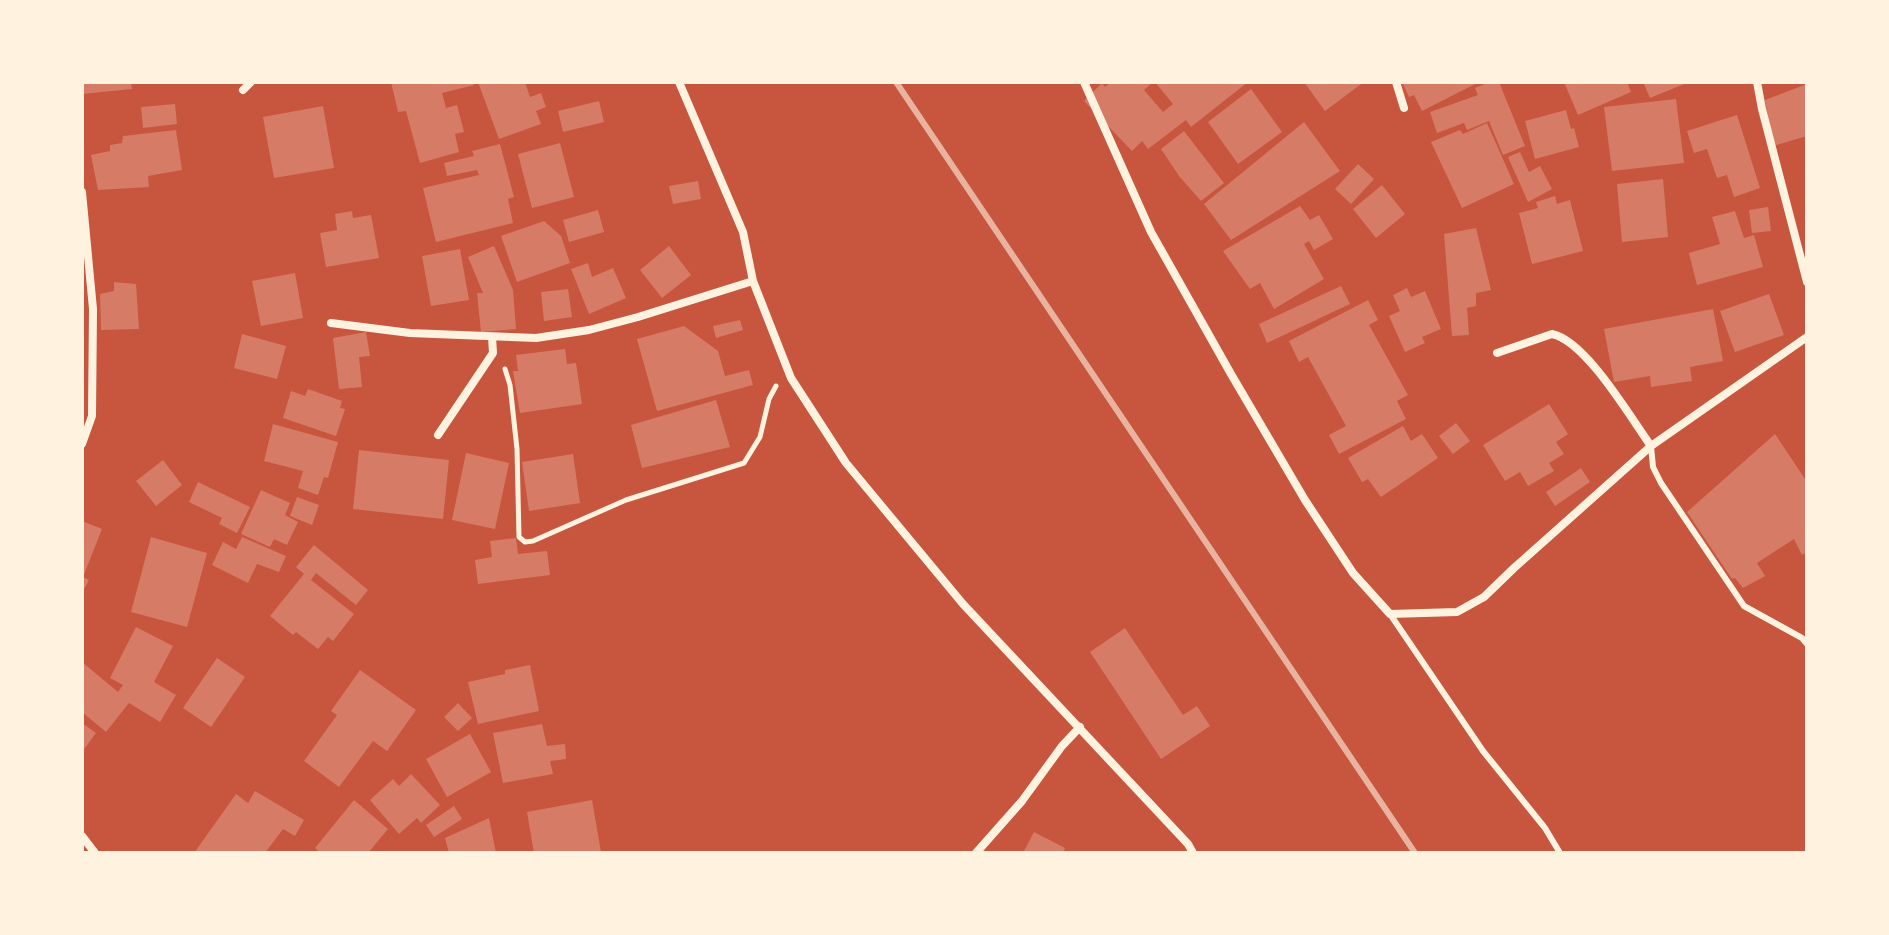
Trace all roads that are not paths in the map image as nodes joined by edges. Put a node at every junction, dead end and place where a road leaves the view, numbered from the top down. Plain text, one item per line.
1 (251, 82) edge
2 (679, 82) edge
3 (1084, 82) edge
4 (1396, 82) edge
5 (1757, 82) edge
6 (243, 90) dead end
7 (1404, 108) dead end
8 (82, 192) edge
9 (753, 281) junction
10 (1807, 282) edge
11 (331, 323) dead end
12 (492, 337) junction
13 (1807, 337) edge
14 (1497, 353) dead end
15 (438, 435) dead end
16 (82, 444) edge
17 (1651, 446) junction
18 (1390, 614) junction
19 (1807, 644) edge
20 (1080, 727) junction
21 (82, 836) edge
22 (95, 853) edge
23 (976, 853) edge
24 (1193, 853) edge
25 (1560, 853) edge

1 - 6 street
2 - 9 street
3 - 18 street
4 - 7 street
5 - 10 street
8 - 16 street
9 - 12 street
9 - 20 street
11 - 12 street
12 - 15 street
13 - 17 street
14 - 17 street
17 - 18 street
17 - 19 lane
18 - 25 lane
20 - 23 street
20 - 24 street
21 - 22 street

